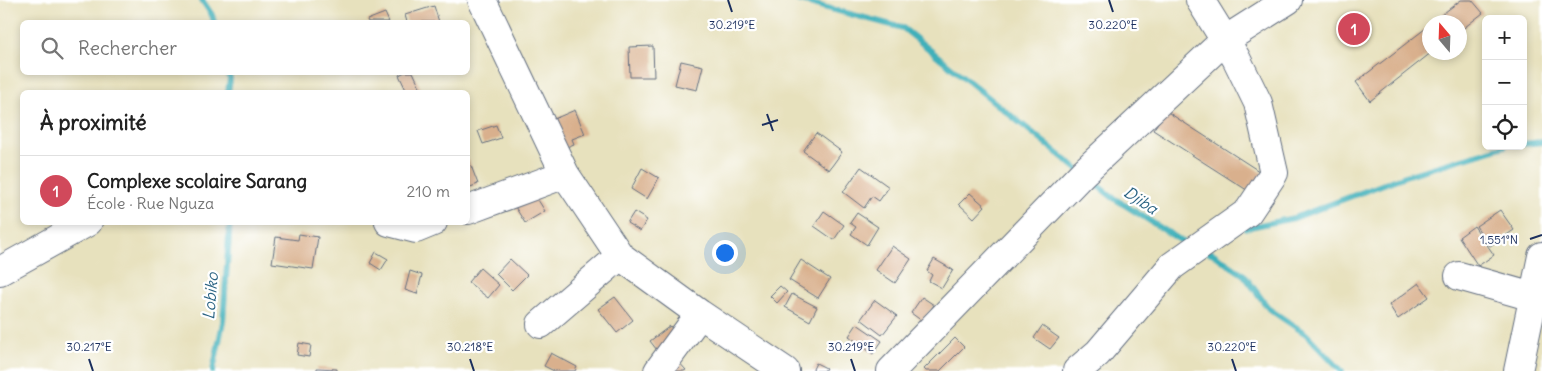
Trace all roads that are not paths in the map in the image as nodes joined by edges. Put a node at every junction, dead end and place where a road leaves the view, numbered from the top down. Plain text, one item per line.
1 (482, 0) edge
2 (1200, 0) edge
3 (1288, 0) edge
4 (1225, 40) junction
5 (565, 174) junction
6 (470, 209) edge
7 (83, 225) edge
8 (401, 225) edge
9 (426, 225) edge
10 (620, 256) junction
11 (1542, 256) edge
12 (0, 271) edge
13 (1459, 276) dead end
14 (1533, 297) junction
15 (700, 314) junction
16 (541, 324) dead end
17 (658, 371) edge
18 (785, 371) edge
19 (891, 371) edge
20 (1077, 371) edge
21 (1518, 371) edge

1 - 5 street
2 - 4 street
3 - 4 street
4 - 19 street
4 - 20 street
5 - 6 street
5 - 10 street
7 - 12 street
8 - 9 street
10 - 15 street
10 - 16 street
11 - 14 street
13 - 14 street
14 - 21 street
15 - 17 street
15 - 18 street

